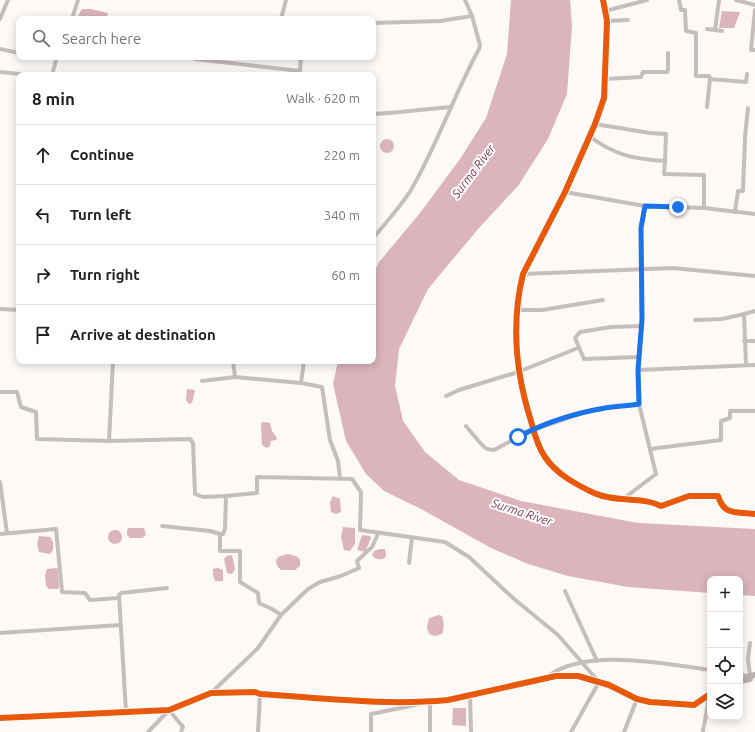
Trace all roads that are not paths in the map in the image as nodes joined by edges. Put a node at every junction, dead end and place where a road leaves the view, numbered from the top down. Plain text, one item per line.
1 (8, 0) edge
2 (78, 0) edge
3 (286, 0) edge
4 (465, 0) edge
5 (602, 0) edge
6 (647, 0) edge
7 (678, 0) edge
8 (718, 0) edge
9 (736, 0) edge
10 (755, 5) edge
11 (755, 10) edge
12 (605, 11) junction
13 (73, 16) edge
14 (282, 16) edge
15 (472, 16) junction
16 (0, 19) edge
17 (628, 20) dead end
18 (607, 21) junction
19 (376, 23) edge
20 (707, 29) dead end
21 (715, 30) junction
22 (722, 31) dead end
23 (0, 49) edge
24 (755, 50) edge
25 (16, 52) edge
26 (668, 53) dead end
27 (56, 60) edge
28 (204, 60) edge
29 (301, 60) edge
30 (0, 72) edge
31 (53, 72) edge
32 (16, 74) edge
33 (747, 74) dead end
34 (605, 79) junction
35 (710, 79) junction
36 (451, 107) junction
37 (707, 107) dead end
38 (748, 108) dead end
39 (376, 114) edge
40 (595, 124) junction
41 (588, 136) junction
42 (665, 161) junction
43 (565, 192) junction
44 (645, 206) junction
45 (704, 208) junction
46 (735, 212) junction
47 (755, 214) edge
48 (376, 234) edge
49 (640, 269) junction
50 (523, 274) junction
51 (755, 276) edge
52 (603, 300) dead end
53 (0, 309) edge
54 (16, 310) edge
55 (518, 310) junction
56 (755, 312) edge
57 (744, 314) junction
58 (695, 320) dead end
59 (642, 326) junction
60 (744, 341) junction
61 (755, 341) edge
62 (578, 348) junction
63 (639, 357) junction
64 (113, 364) edge
65 (233, 364) edge
66 (304, 364) edge
67 (746, 365) junction
68 (755, 365) edge
69 (638, 370) junction
70 (518, 372) junction
71 (235, 376) junction
72 (202, 381) dead end
73 (301, 384) junction
74 (0, 392) edge
75 (446, 396) dead end
76 (639, 404) junction
77 (755, 411) edge
78 (466, 426) dead end
79 (534, 430) junction
80 (109, 441) junction
81 (650, 449) junction
82 (340, 478) junction
83 (0, 482) edge
84 (226, 496) junction
85 (626, 500) junction
86 (755, 514) edge
87 (162, 526) dead end
88 (7, 533) junction
89 (0, 534) edge
90 (220, 534) junction
91 (378, 534) junction
92 (412, 537) junction
93 (409, 563) dead end
94 (167, 588) dead end
95 (565, 591) dead end
96 (118, 598) junction
97 (281, 615) junction
98 (120, 626) junction
99 (0, 632) edge
100 (750, 643) dead end
101 (597, 661) junction
102 (583, 663) junction
103 (707, 670) edge
104 (743, 675) edge
105 (753, 676) edge
106 (545, 678) junction
107 (743, 681) edge
108 (599, 682) junction
109 (210, 693) junction
110 (260, 694) junction
111 (470, 696) junction
112 (707, 697) edge
113 (637, 699) junction
114 (430, 702) junction
115 (707, 709) edge
116 (169, 710) junction
117 (126, 712) junction
118 (0, 718) edge
119 (703, 731) edge
120 (148, 732) edge
121 (182, 732) edge
122 (258, 732) edge
123 (371, 732) edge
124 (430, 732) edge
125 (471, 732) edge
126 (571, 732) edge
127 (624, 732) edge

1 - 16 street
2 - 13 street
3 - 14 street
4 - 15 street
5 - 12 street
6 - 12 street
7 - 35 street
8 - 21 street
9 - 10 street
11 - 24 street
12 - 18 street
15 - 19 street
15 - 36 street
17 - 18 street
18 - 34 street
20 - 21 street
21 - 22 street
23 - 25 street
26 - 34 street
27 - 31 street
28 - 29 street
30 - 32 street
33 - 35 street
34 - 40 street
35 - 37 street
36 - 39 street
36 - 48 street
38 - 46 street
40 - 41 street
40 - 42 street
41 - 42 street
41 - 43 street
42 - 45 street
43 - 44 street
43 - 50 street
44 - 45 street
44 - 49 street
45 - 46 street
46 - 47 street
49 - 50 street
49 - 51 street
49 - 59 street
50 - 55 street
52 - 55 street
53 - 54 street
55 - 70 street
56 - 57 street
57 - 58 street
57 - 60 street
59 - 62 street
59 - 63 street
60 - 61 street
60 - 67 street
62 - 63 street
62 - 70 street
63 - 69 street
64 - 80 street
65 - 71 street
66 - 73 street
67 - 68 street
67 - 69 street
69 - 76 street
70 - 75 street
70 - 79 street
71 - 72 street
71 - 73 street
73 - 82 street
74 - 80 street
76 - 79 street
76 - 81 street
77 - 81 street
78 - 79 street
79 - 85 street
80 - 84 street
81 - 85 street
82 - 84 street
82 - 91 street
83 - 88 street
84 - 90 street
85 - 86 street
87 - 90 street
88 - 89 street
88 - 96 street
90 - 97 street
91 - 92 street
91 - 97 street
92 - 93 street
92 - 102 street
94 - 96 street
95 - 101 street
96 - 98 street
97 - 109 street
98 - 99 street
98 - 117 street
100 - 105 street
101 - 102 street
101 - 103 street
102 - 106 street
102 - 108 street
104 - 105 street
105 - 107 street
106 - 108 street
106 - 111 street
108 - 113 street
108 - 126 street
109 - 110 street
109 - 116 street
110 - 114 street
110 - 122 street
111 - 114 street
111 - 125 street
112 - 113 street
113 - 127 street
114 - 123 street
114 - 124 street
115 - 119 street
116 - 117 street
116 - 120 street
116 - 121 street
117 - 118 street

